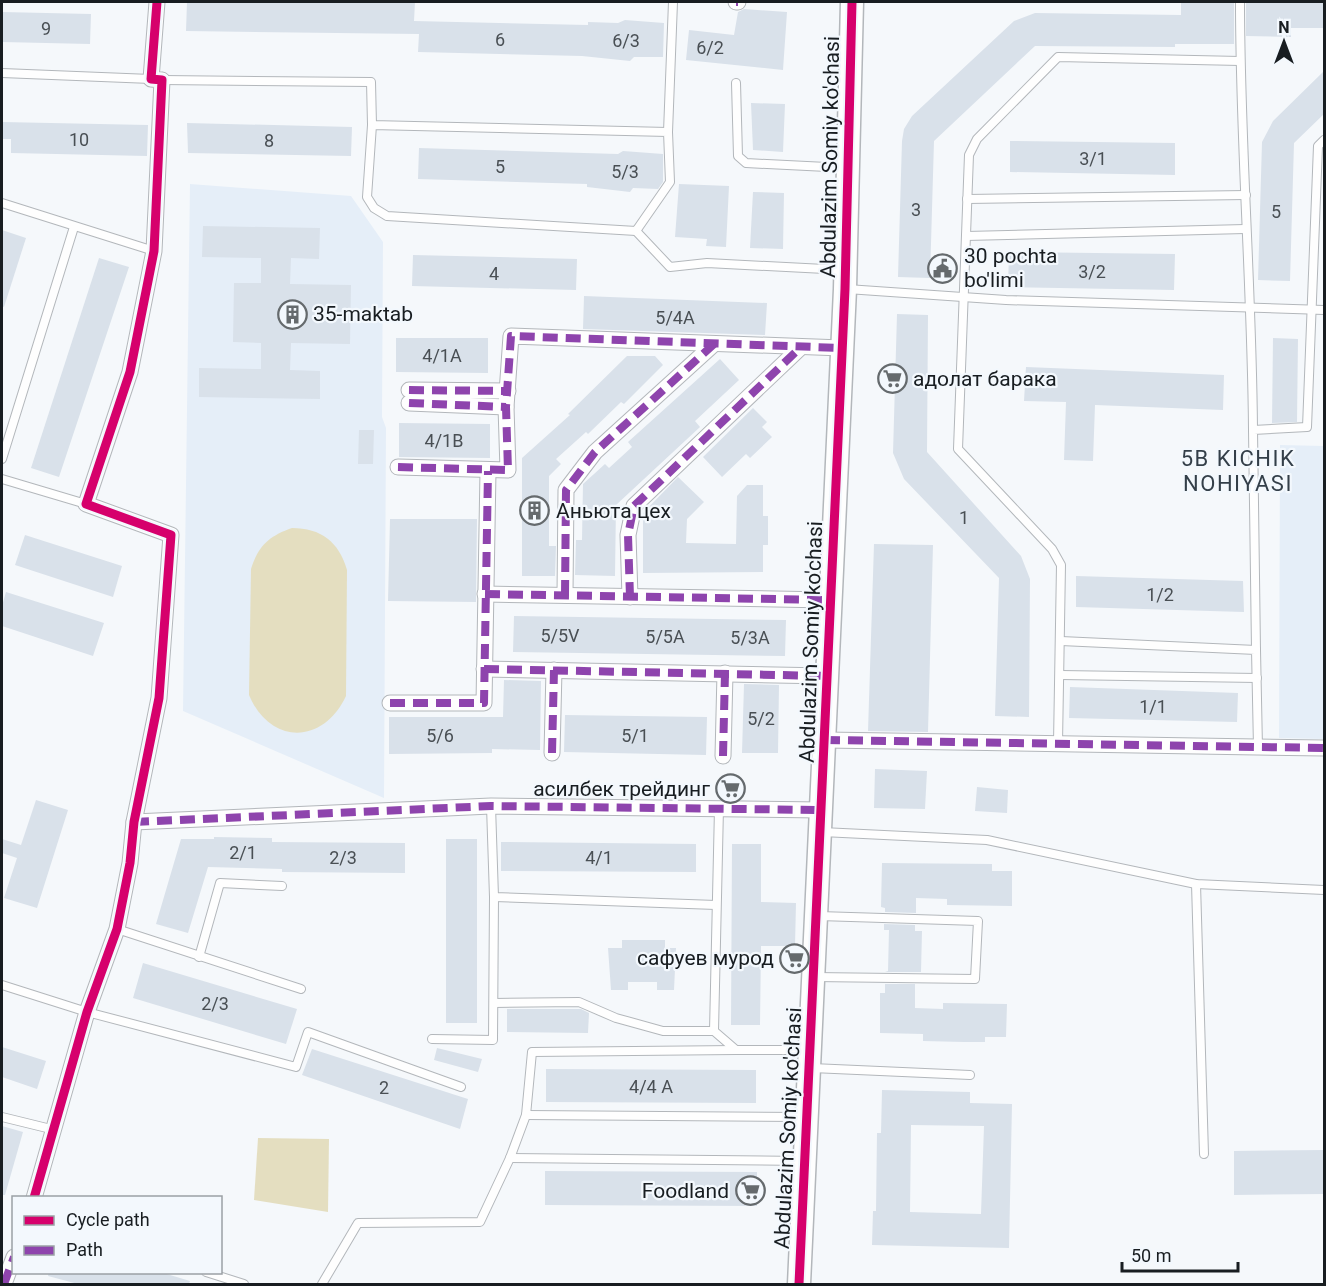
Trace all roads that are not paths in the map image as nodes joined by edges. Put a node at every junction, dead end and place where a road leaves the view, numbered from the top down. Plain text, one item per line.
1 (157, 2) edge
2 (673, 2) edge
3 (852, 2) edge
4 (1240, 2) edge
5 (1240, 61) junction
6 (2, 73) edge
7 (156, 79) junction
8 (736, 83) dead end
9 (372, 125) junction
10 (668, 132) junction
11 (1324, 140) edge
12 (849, 168) junction
13 (1246, 195) junction
14 (967, 199) junction
15 (2, 203) edge
16 (74, 227) junction
17 (1245, 229) junction
18 (636, 231) junction
19 (1315, 233) junction
20 (1324, 233) edge
21 (966, 236) junction
22 (154, 251) junction
23 (845, 280) junction
24 (963, 296) junction
25 (1252, 308) junction
26 (1313, 310) junction
27 (1324, 310) edge
28 (714, 344) junction
29 (801, 347) junction
30 (842, 348) junction
31 (508, 391) junction
32 (506, 407) junction
33 (1253, 430) junction
34 (2, 459) edge
35 (398, 467) dead end
36 (488, 471) junction
37 (2, 479) edge
38 (86, 504) junction
39 (485, 594) junction
40 (565, 595) junction
41 (630, 597) junction
42 (829, 600) junction
43 (1061, 641) junction
44 (1256, 650) junction
45 (484, 669) junction
46 (554, 670) junction
47 (725, 673) junction
48 (1061, 675) junction
49 (828, 676) junction
50 (1257, 678) junction
51 (390, 703) dead end
52 (825, 740) junction
53 (1059, 742) junction
54 (1258, 748) junction
55 (1324, 748) edge
56 (552, 753) dead end
57 (723, 756) dead end
58 (491, 806) junction
59 (719, 808) junction
60 (822, 821) junction
61 (134, 822) junction
62 (1196, 884) junction
63 (282, 886) dead end
64 (1324, 890) edge
65 (494, 897) junction
66 (716, 905) junction
67 (816, 916) junction
68 (117, 929) junction
69 (199, 957) junction
70 (813, 977) junction
71 (2, 985) edge
72 (301, 989) dead end
73 (494, 1003) junction
74 (87, 1012) junction
75 (714, 1031) junction
76 (432, 1039) dead end
77 (736, 1050) junction
78 (808, 1059) junction
79 (970, 1075) dead end
80 (461, 1087) dead end
81 (526, 1115) junction
82 (2, 1117) edge
83 (806, 1117) junction
84 (55, 1130) junction
85 (1204, 1154) dead end
86 (510, 1158) junction
87 (804, 1161) junction
88 (34, 1196) edge
89 (12, 1262) edge
90 (212, 1274) edge
91 (4, 1284) edge
92 (244, 1284) edge
93 (322, 1284) edge
94 (799, 1284) edge

1 - 7 street
2 - 10 lane
3 - 12 street, Abdulazim Somiy ko'chasi
4 - 5 lane
5 - 13 lane
5 - 14 lane
6 - 7 lane
7 - 9 lane
7 - 22 street
8 - 12 lane
9 - 10 lane
9 - 18 lane
10 - 18 lane
11 - 19 lane
12 - 23 street, Abdulazim Somiy ko'chasi
13 - 14 lane
13 - 17 lane
14 - 21 lane
15 - 16 lane
16 - 22 lane
16 - 34 lane
17 - 21 lane
17 - 25 lane
18 - 23 lane
19 - 20 lane
19 - 26 lane
21 - 24 lane
22 - 38 street
23 - 24 lane
23 - 30 street, Abdulazim Somiy ko'chasi
24 - 25 lane
24 - 43 lane
25 - 26 lane
25 - 33 lane
26 - 27 lane
26 - 33 lane
28 - 29 street
28 - 31 street
28 - 40 street
29 - 30 street
29 - 41 street
30 - 42 street, Abdulazim Somiy ko'chasi
31 - 32 street
31 - 32 street
32 - 36 street
33 - 44 lane
35 - 36 street
36 - 39 street
37 - 38 lane
38 - 61 street
39 - 40 street
39 - 45 street
40 - 41 street
41 - 42 street
42 - 49 street, Abdulazim Somiy ko'chasi
43 - 44 lane
43 - 48 lane
44 - 50 lane
45 - 46 street
45 - 51 street
46 - 47 street
46 - 56 street
47 - 49 street
47 - 57 street
48 - 50 lane
48 - 53 lane
49 - 52 street, Abdulazim Somiy ko'chasi
50 - 54 lane
52 - 53 street
52 - 60 street, Abdulazim Somiy ko'chasi
53 - 54 street
54 - 55 street
58 - 59 street
58 - 61 street
58 - 65 lane
59 - 60 street
59 - 66 lane
60 - 62 lane
60 - 67 street, Abdulazim Somiy ko'chasi
61 - 68 street
62 - 64 lane
62 - 85 lane
63 - 69 lane
65 - 66 lane
65 - 73 lane
66 - 75 lane
67 - 70 street, Abdulazim Somiy ko'chasi
67 - 70 lane
68 - 69 lane
68 - 74 street
69 - 72 lane
70 - 78 street, Abdulazim Somiy ko'chasi
71 - 74 lane
73 - 75 lane
73 - 76 lane
74 - 80 lane
74 - 84 street
75 - 77 lane
77 - 78 lane
77 - 81 lane
78 - 79 lane
78 - 83 street, Abdulazim Somiy ko'chasi
81 - 83 lane
81 - 86 lane
82 - 84 lane
83 - 87 street, Abdulazim Somiy ko'chasi
84 - 88 street
86 - 87 lane
86 - 93 lane
87 - 94 street, Abdulazim Somiy ko'chasi
89 - 91 street
90 - 92 lane

